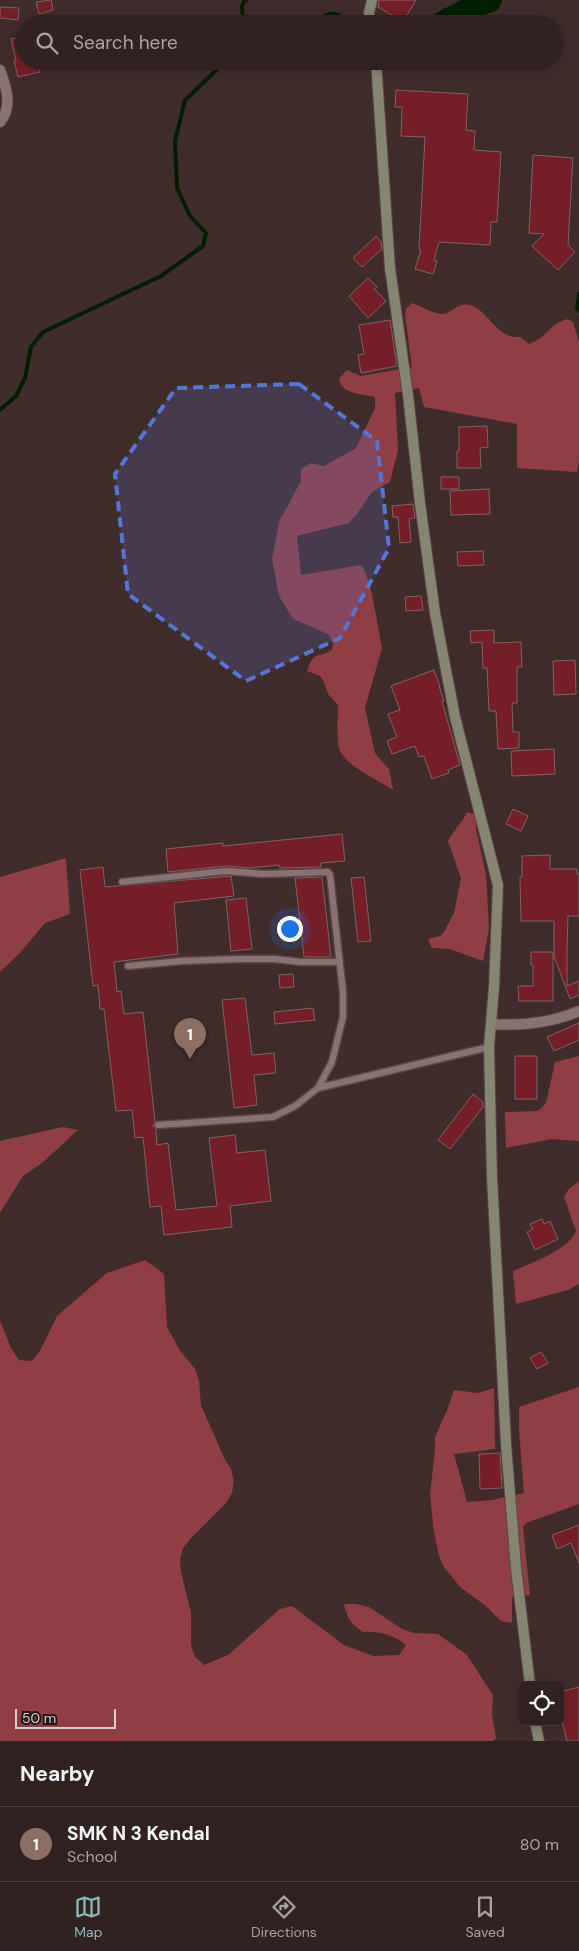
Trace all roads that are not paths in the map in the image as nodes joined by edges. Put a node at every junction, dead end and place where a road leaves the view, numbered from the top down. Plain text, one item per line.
1 (372, 0) edge
2 (370, 15) edge
3 (0, 70) edge
4 (377, 70) edge
5 (0, 122) edge
6 (122, 882) dead end
7 (340, 962) junction
8 (128, 966) dead end
9 (579, 1011) edge
10 (491, 1024) junction
11 (489, 1046) junction
12 (318, 1088) junction
13 (158, 1125) dead end
14 (530, 1681) edge
15 (536, 1726) edge
16 (539, 1741) edge

1 - 2 main road
3 - 5 street
4 - 10 main road
6 - 7 lane
7 - 8 lane
7 - 12 lane
9 - 10 street
10 - 11 main road
11 - 12 lane
11 - 14 main road
12 - 13 lane
15 - 16 main road

